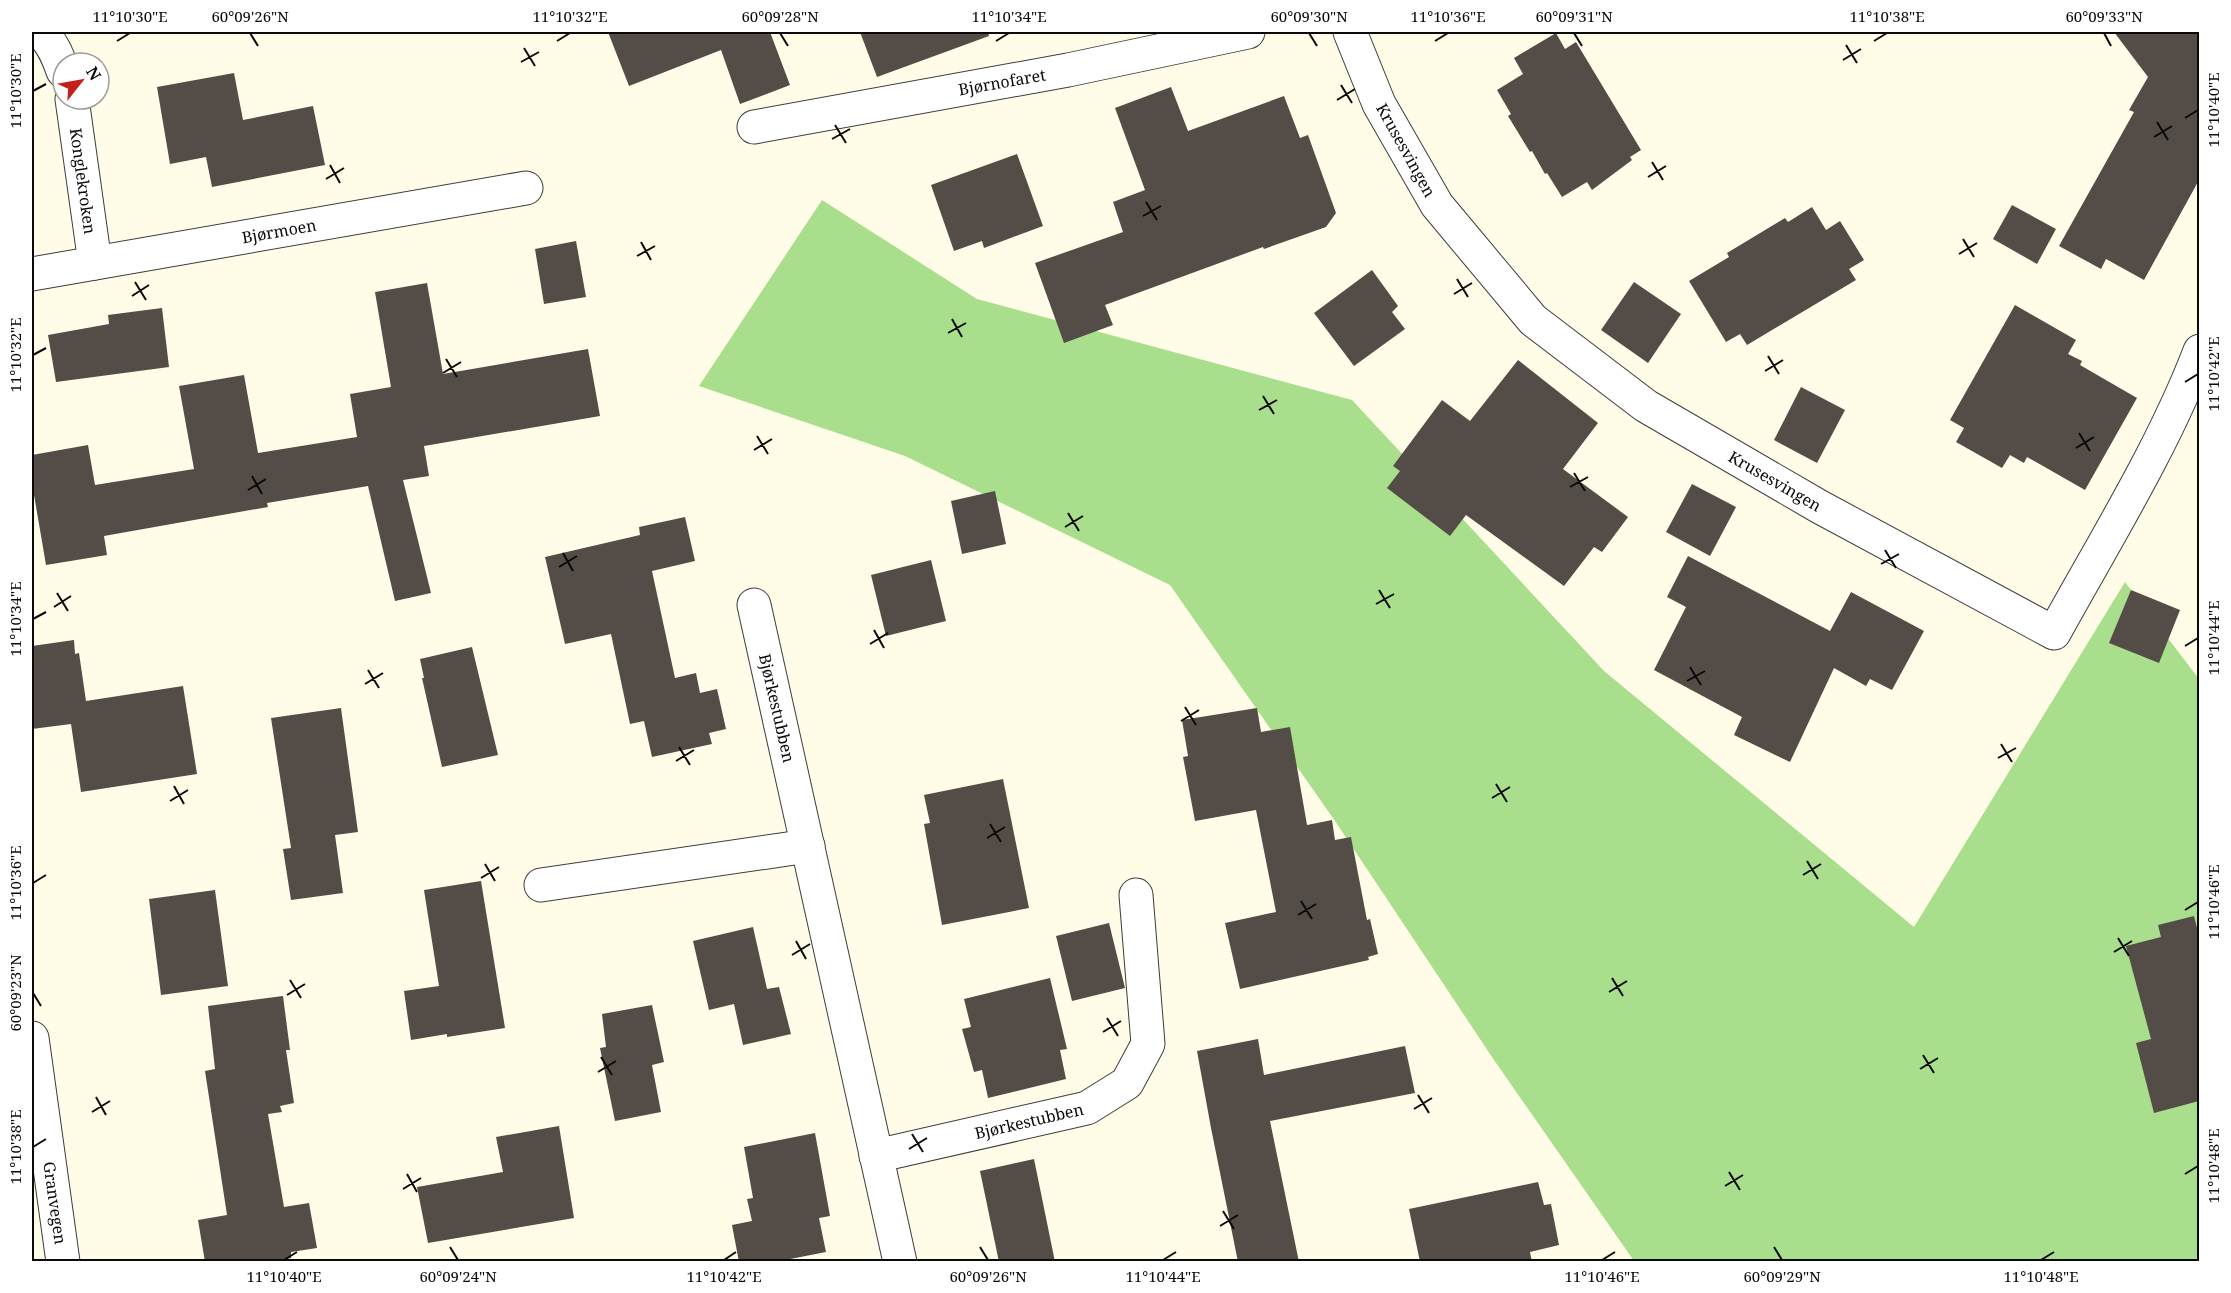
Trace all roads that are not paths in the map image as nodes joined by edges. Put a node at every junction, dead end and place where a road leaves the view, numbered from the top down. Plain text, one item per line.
1 (40, 32) edge
2 (1248, 32) edge
3 (1350, 32) edge
4 (55, 51) edge
5 (74, 111) edge
6 (754, 127) dead end
7 (526, 188) dead end
8 (94, 262) junction
9 (32, 274) edge
10 (2199, 351) edge
11 (754, 605) dead end
12 (808, 846) junction
13 (541, 885) dead end
14 (1136, 895) dead end
15 (32, 1038) edge
16 (876, 1156) junction
17 (63, 1262) edge
18 (900, 1262) edge

1 - 4 street
2 - 6 street, Bjørnofaret
3 - 10 street, Krusesvingen
5 - 8 street, Konglekroken
7 - 8 street, Bjørmoen
8 - 9 street, Bjørmoen
11 - 12 street, Bjørkestubben
12 - 13 street
12 - 16 street, Bjørkestubben
14 - 16 street, Bjørkestubben
15 - 17 street, Granvegen
16 - 18 street, Bjørkestubben

